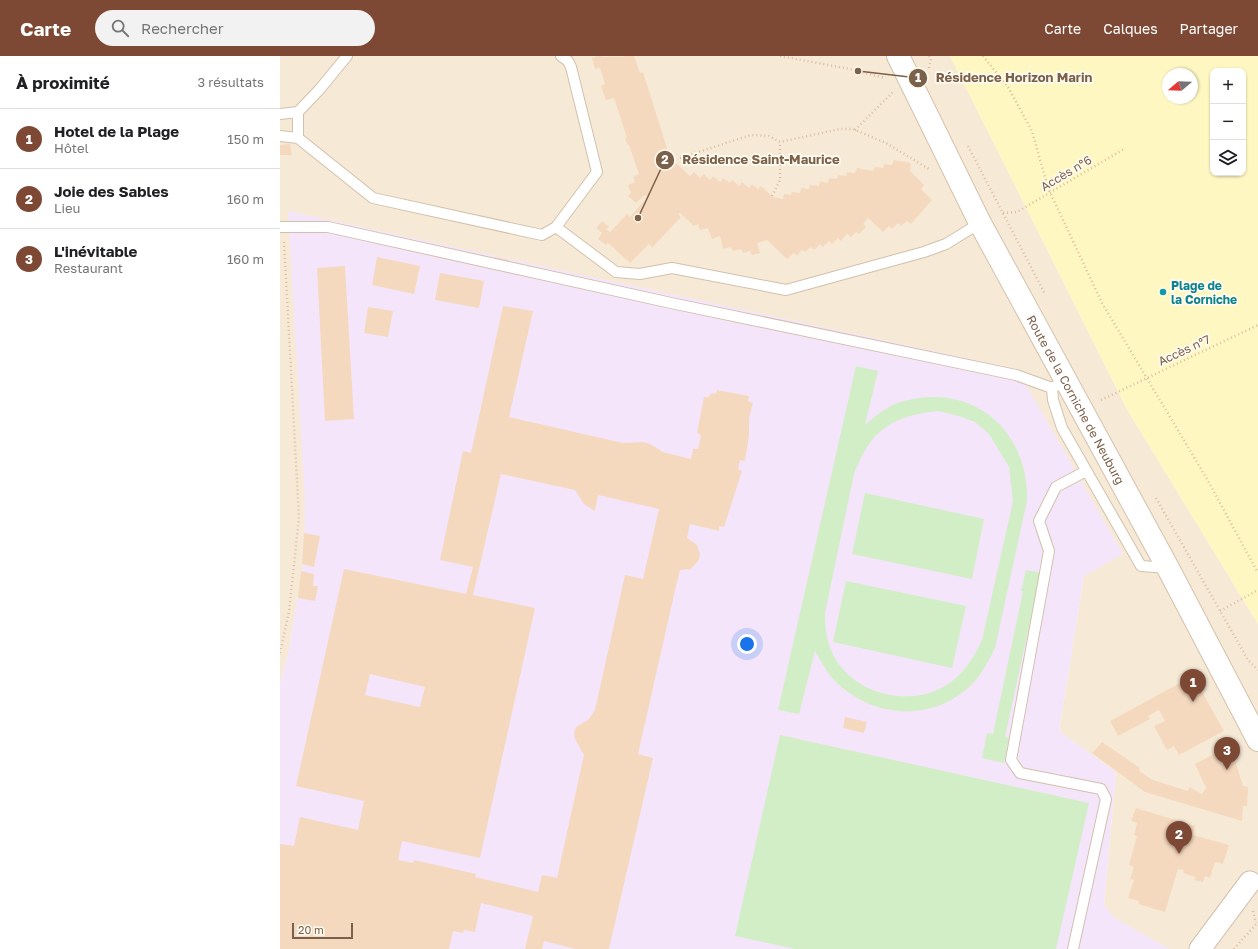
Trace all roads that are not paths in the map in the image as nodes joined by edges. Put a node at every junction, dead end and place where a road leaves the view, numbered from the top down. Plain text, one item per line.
1 (347, 56) edge
2 (561, 56) edge
3 (898, 56) edge
4 (298, 112) junction
5 (280, 114) edge
6 (280, 136) edge
7 (298, 138) junction
8 (980, 223) junction
9 (281, 227) edge
10 (556, 227) junction
11 (1059, 384) junction
12 (1086, 471) junction
13 (1168, 568) junction
14 (1258, 740) edge
15 (1255, 875) edge
16 (1073, 949) edge
17 (1200, 949) edge

1 - 4 lane
2 - 10 lane
3 - 8 street, Route de la Corniche de Neuburg
4 - 5 lane
4 - 7 lane
6 - 7 lane
7 - 10 lane
8 - 10 lane
8 - 11 street, Route de la Corniche de Neuburg
9 - 11 lane
11 - 12 lane
11 - 13 street, Route de la Corniche de Neuburg
12 - 13 lane
12 - 16 lane
13 - 14 street, Route de la Corniche de Neuburg
15 - 17 street

